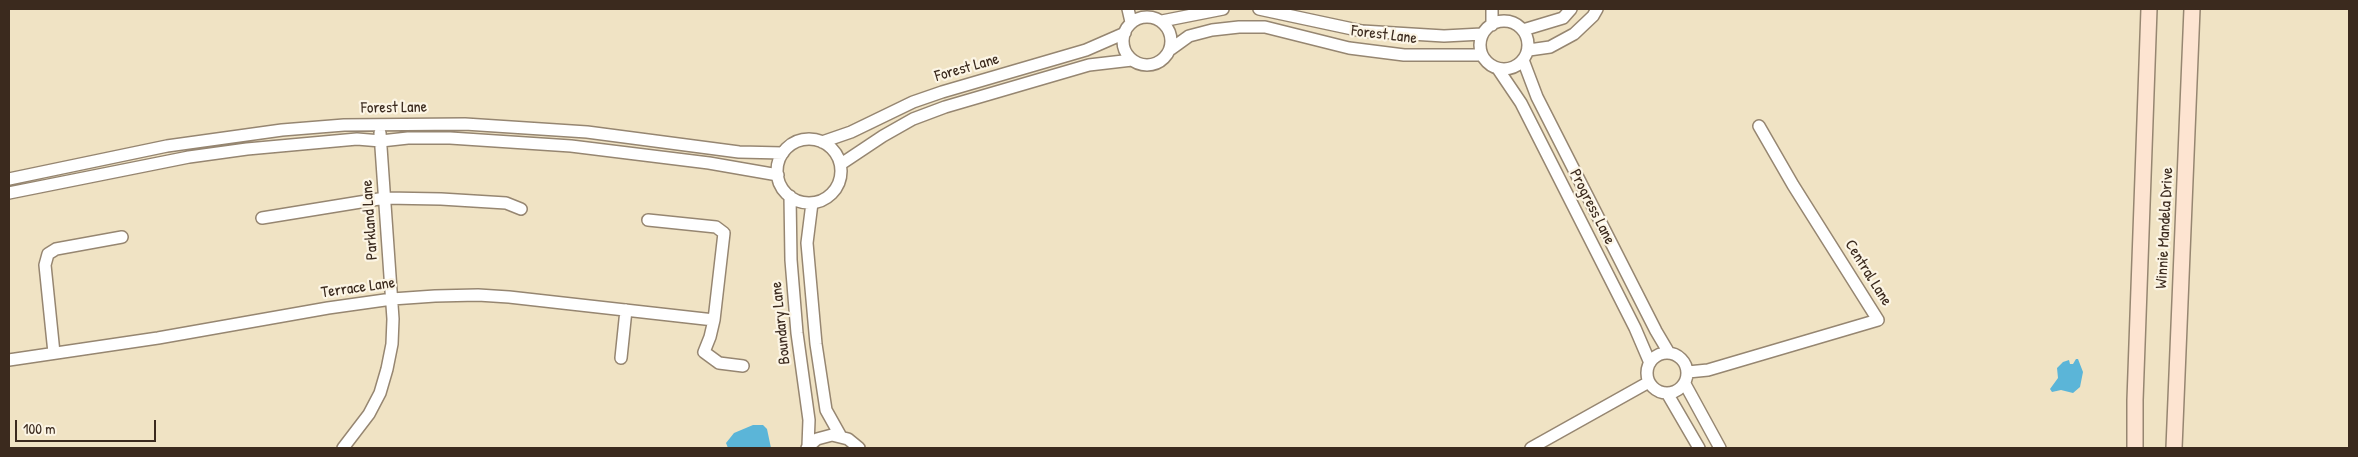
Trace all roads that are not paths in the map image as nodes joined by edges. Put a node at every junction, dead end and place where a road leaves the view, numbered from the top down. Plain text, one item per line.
1 (1128, 9) edge
2 (1222, 9) edge
3 (1259, 9) edge
4 (1492, 9) edge
5 (1510, 9) edge
6 (1571, 9) edge
7 (1597, 9) edge
8 (2149, 9) edge
9 (2192, 9) edge
10 (1146, 13) edge
11 (1162, 21) junction
12 (1132, 22) junction
13 (1509, 22) junction
14 (1492, 25) junction
15 (1523, 30) junction
16 (1124, 33) junction
17 (1482, 34) junction
18 (1171, 49) junction
19 (1529, 50) junction
20 (1482, 55) junction
21 (1132, 60) junction
22 (1523, 60) junction
23 (1498, 69) junction
24 (380, 126) junction
25 (1760, 126) dead end
26 (381, 141) junction
27 (822, 142) junction
28 (783, 153) junction
29 (841, 164) junction
30 (778, 175) junction
31 (9, 179) edge
32 (9, 193) edge
33 (790, 196) junction
34 (385, 198) junction
35 (812, 202) junction
36 (520, 209) dead end
37 (262, 218) dead end
38 (648, 220) dead end
39 (122, 237) dead end
40 (392, 299) junction
41 (626, 310) junction
42 (714, 320) junction
43 (54, 353) junction
44 (1669, 353) junction
45 (621, 358) dead end
46 (9, 360) edge
47 (1650, 363) junction
48 (743, 366) dead end
49 (1688, 372) junction
50 (1649, 382) junction
51 (1685, 384) junction
52 (1667, 393) junction
53 (840, 436) junction
54 (808, 447) edge
55 (343, 448) edge
56 (859, 448) edge
57 (1531, 448) edge
58 (1699, 448) edge
59 (1720, 448) edge
60 (2135, 448) edge
61 (2174, 448) edge

1 - 12 street
2 - 11 street
3 - 17 street, Forest Lane
4 - 14 street
5 - 13 street
6 - 15 street
7 - 19 street
8 - 60 main road, Winnie Mandela Drive
9 - 61 main road, Winnie Mandela Drive
10 - 11 street
10 - 12 street
11 - 18 street
12 - 16 street
13 - 14 street
13 - 15 street
14 - 17 street
15 - 19 street
16 - 21 street
16 - 27 street, Forest Lane
17 - 20 street
18 - 20 street, Forest Lane
18 - 21 street
19 - 22 street
20 - 23 street
21 - 29 street, Forest Lane
22 - 23 street
22 - 44 street, Progress Lane
23 - 47 street, Progress Lane
24 - 26 street, Parkland Lane
24 - 28 street, Forest Lane
24 - 31 street, Forest Lane
25 - 49 street, Central Lane
26 - 30 street, Forest Lane
26 - 32 street, Forest Lane
26 - 34 street, Parkland Lane
27 - 28 street
27 - 29 street
28 - 30 street
29 - 35 street
30 - 33 street
33 - 35 street
33 - 54 street, Boundary Lane
34 - 36 street
34 - 37 street
34 - 40 street, Parkland Lane
35 - 53 street, Boundary Lane
38 - 42 street
39 - 43 street
40 - 41 street, Terrace Lane
40 - 43 street, Terrace Lane
40 - 55 street, Parkland Lane
41 - 42 street, Terrace Lane
41 - 45 street
42 - 48 street
43 - 46 street, Terrace Lane
44 - 47 street
44 - 49 street
47 - 50 street
49 - 51 street
50 - 52 street
50 - 57 street
51 - 52 street
51 - 59 street
52 - 58 street
53 - 54 street
53 - 56 street

